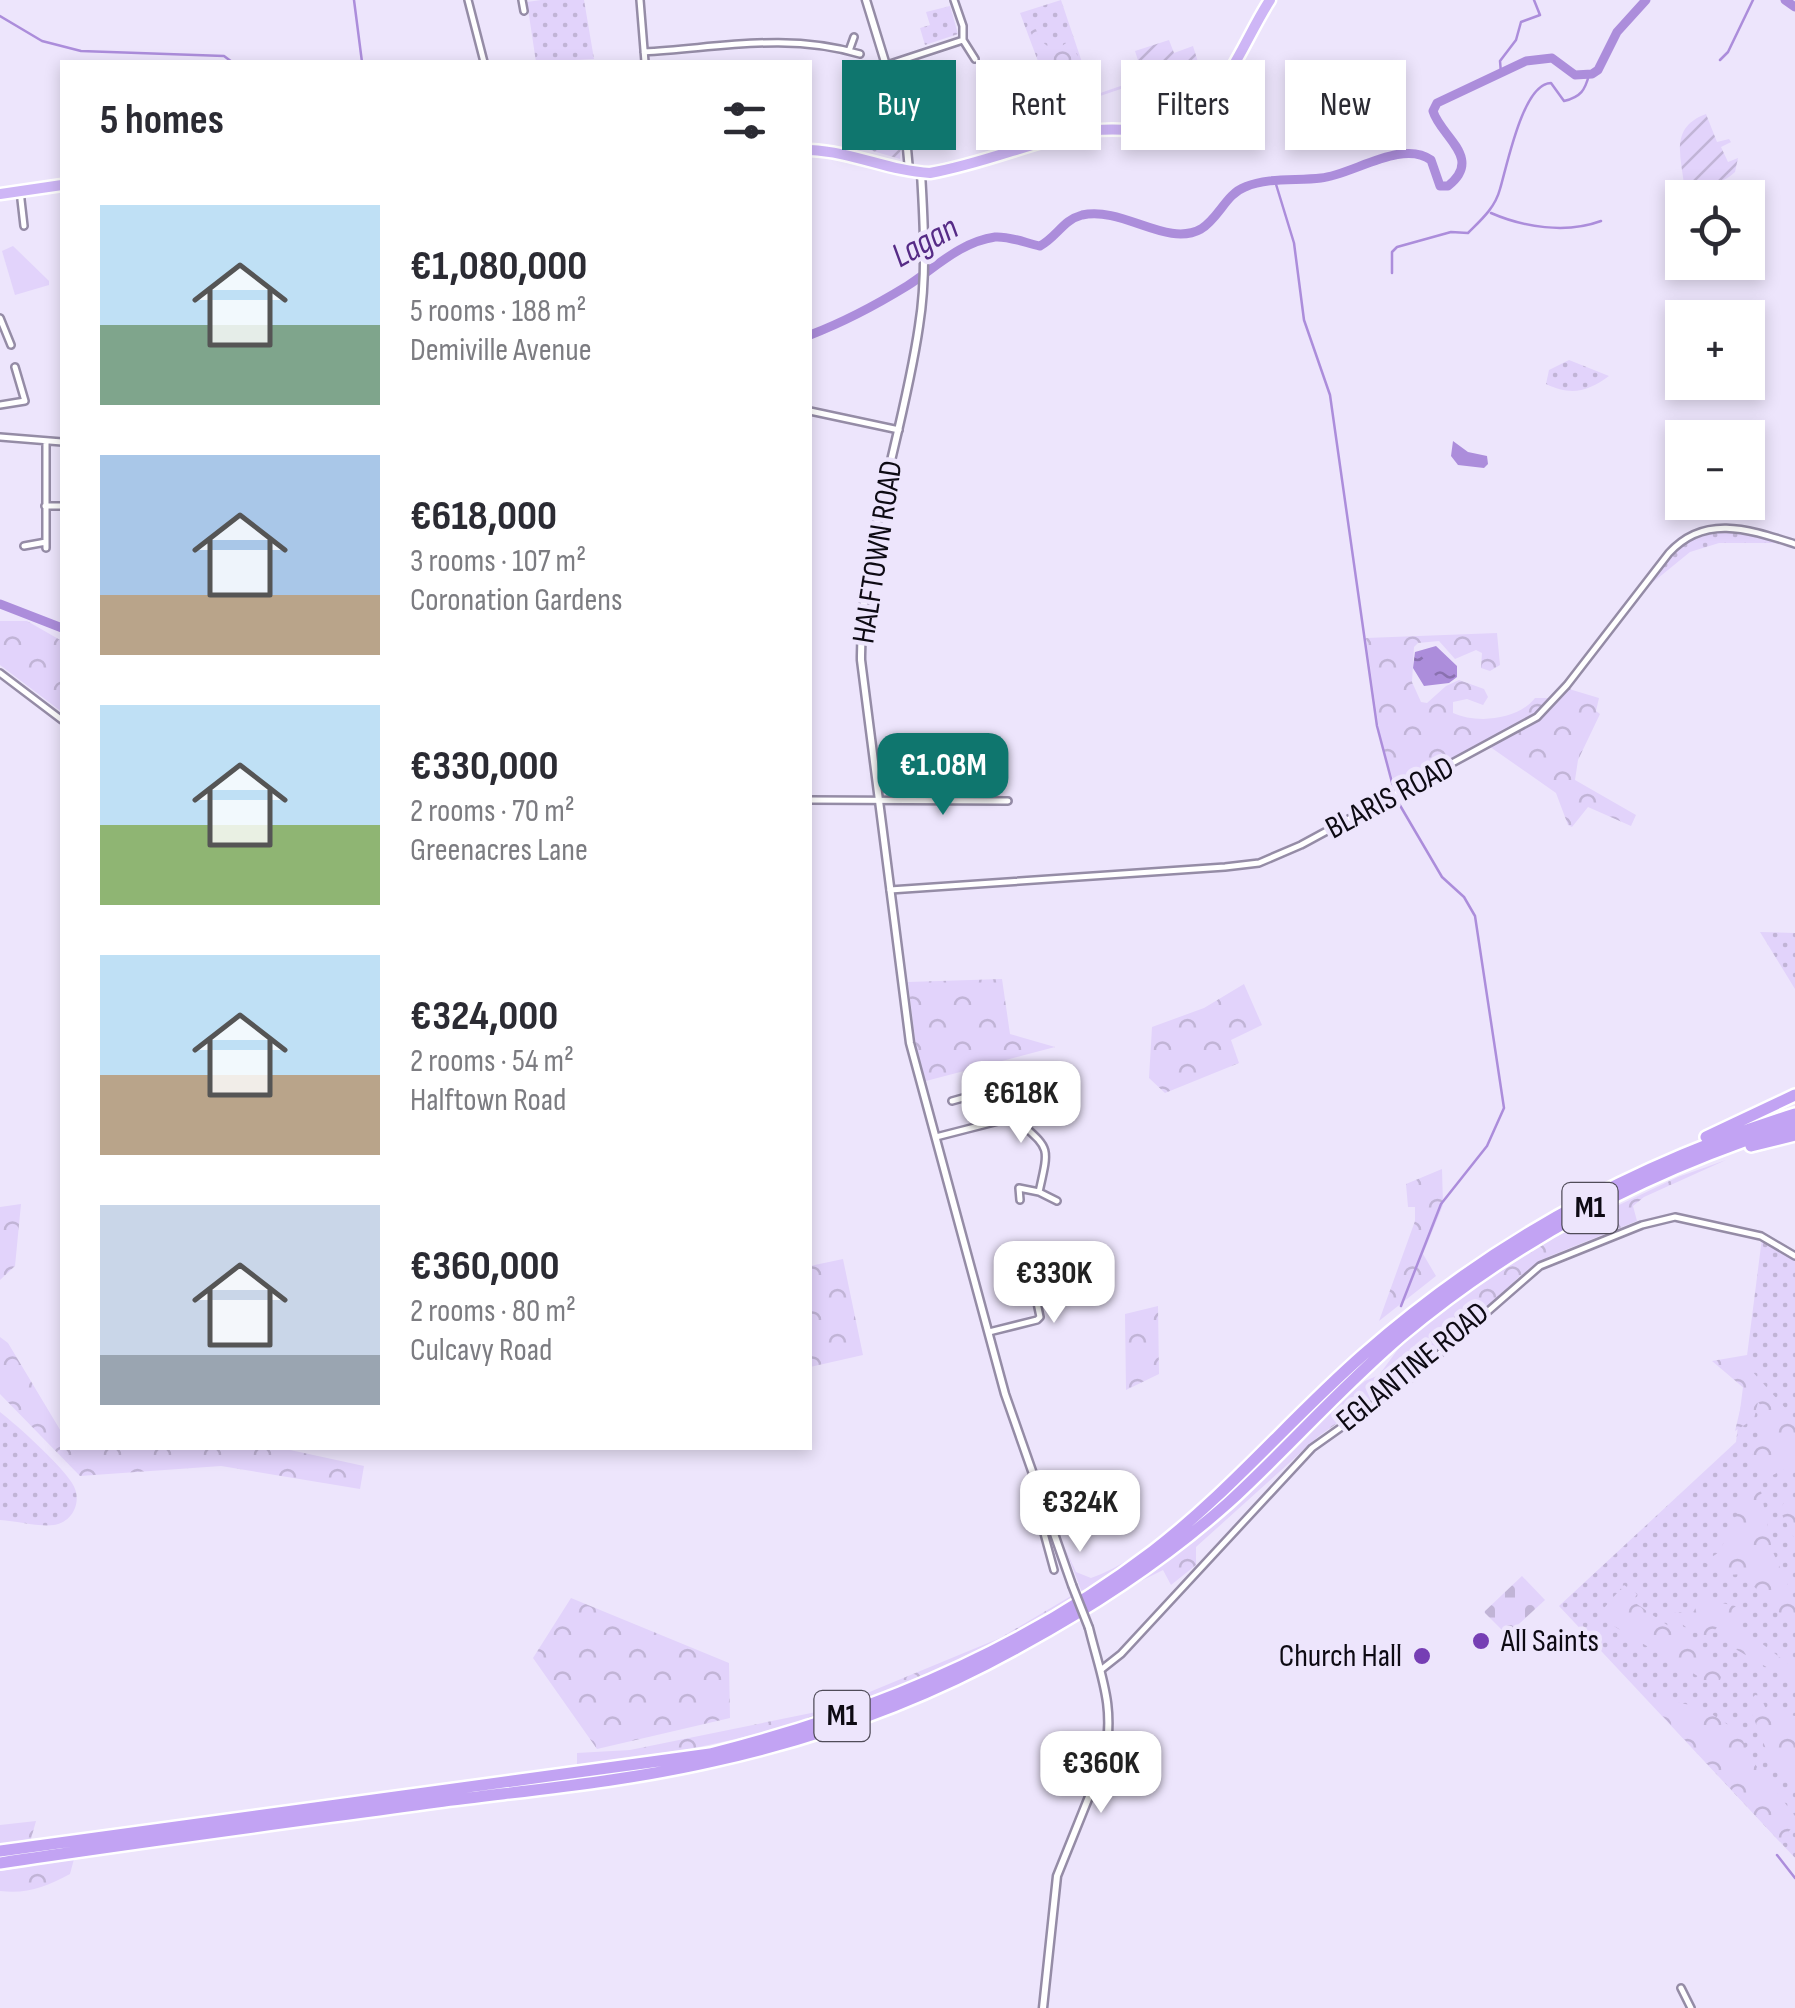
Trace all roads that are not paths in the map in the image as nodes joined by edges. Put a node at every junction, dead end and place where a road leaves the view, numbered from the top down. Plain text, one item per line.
1 (468, 0) edge
2 (522, 0) edge
3 (640, 0) edge
4 (866, 0) edge
5 (954, 0) edge
6 (1270, 0) edge
7 (524, 11) dead end
8 (854, 36) dead end
9 (963, 40) junction
10 (850, 51) junction
11 (644, 52) junction
12 (860, 54) dead end
13 (975, 59) dead end
14 (483, 60) edge
15 (645, 60) edge
16 (885, 60) edge
17 (902, 60) edge
18 (812, 150) edge
19 (910, 150) edge
20 (915, 172) junction
21 (60, 185) edge
22 (20, 192) junction
23 (0, 194) edge
24 (24, 226) dead end
25 (0, 318) edge
26 (10, 346) dead end
27 (15, 366) dead end
28 (0, 404) edge
29 (812, 411) edge
30 (899, 430) junction
31 (0, 437) edge
32 (46, 442) junction
33 (60, 442) edge
34 (45, 506) junction
35 (60, 506) edge
36 (1795, 544) edge
37 (24, 546) dead end
38 (0, 673) edge
39 (60, 718) edge
40 (812, 800) edge
41 (879, 800) junction
42 (1008, 801) dead end
43 (890, 890) junction
44 (1009, 1086) dead end
45 (1795, 1095) edge
46 (969, 1096) junction
47 (952, 1101) dead end
48 (1795, 1114) edge
49 (1795, 1124) edge
50 (978, 1126) junction
51 (1795, 1134) edge
52 (936, 1138) junction
53 (1673, 1158) junction
54 (1664, 1172) junction
55 (1039, 1192) junction
56 (1020, 1200) dead end
57 (1058, 1201) dead end
58 (1795, 1256) edge
59 (1029, 1264) dead end
60 (1030, 1272) junction
61 (1011, 1277) dead end
62 (989, 1332) junction
63 (1039, 1493) junction
64 (1054, 1570) dead end
65 (1102, 1669) junction
66 (0, 1851) edge
67 (0, 1863) edge
68 (1681, 1988) dead end
69 (1043, 2008) edge
70 (1691, 2008) edge

1 - 14 street
2 - 7 street
3 - 11 street
4 - 16 street, HALFTOWN ROAD
5 - 9 street
6 - 20 highway
8 - 10 street
9 - 13 street
9 - 17 street
10 - 11 street
10 - 12 street
11 - 15 street
18 - 20 highway
19 - 20 street, HALFTOWN ROAD
20 - 30 street, HALFTOWN ROAD
21 - 22 highway
22 - 23 highway
22 - 24 street
25 - 26 street
27 - 28 street
29 - 30 street, HALFTOWN ROAD
30 - 41 street, HALFTOWN ROAD
31 - 32 street
32 - 33 street
32 - 34 street
34 - 35 street
34 - 37 street
36 - 43 street, BLARIS ROAD
38 - 39 street
40 - 41 street
41 - 42 street
41 - 43 street, HALFTOWN ROAD
43 - 52 street, HALFTOWN ROAD
44 - 46 street
45 - 53 highway
46 - 47 street
46 - 50 street
48 - 53 highway, M1
49 - 54 highway, M1
50 - 52 street
50 - 55 street
51 - 54 highway
52 - 62 street, HALFTOWN ROAD
53 - 66 highway, M1
54 - 67 highway, M1
55 - 56 street
55 - 57 street
58 - 65 street, EGLANTINE ROAD
59 - 60 street
60 - 61 street
60 - 62 street
62 - 63 street, HALFTOWN ROAD
63 - 64 street, HALFTOWN ROAD
63 - 65 street, HALFTOWN ROAD, bridge
65 - 69 street, HALFTOWN ROAD
68 - 70 street

